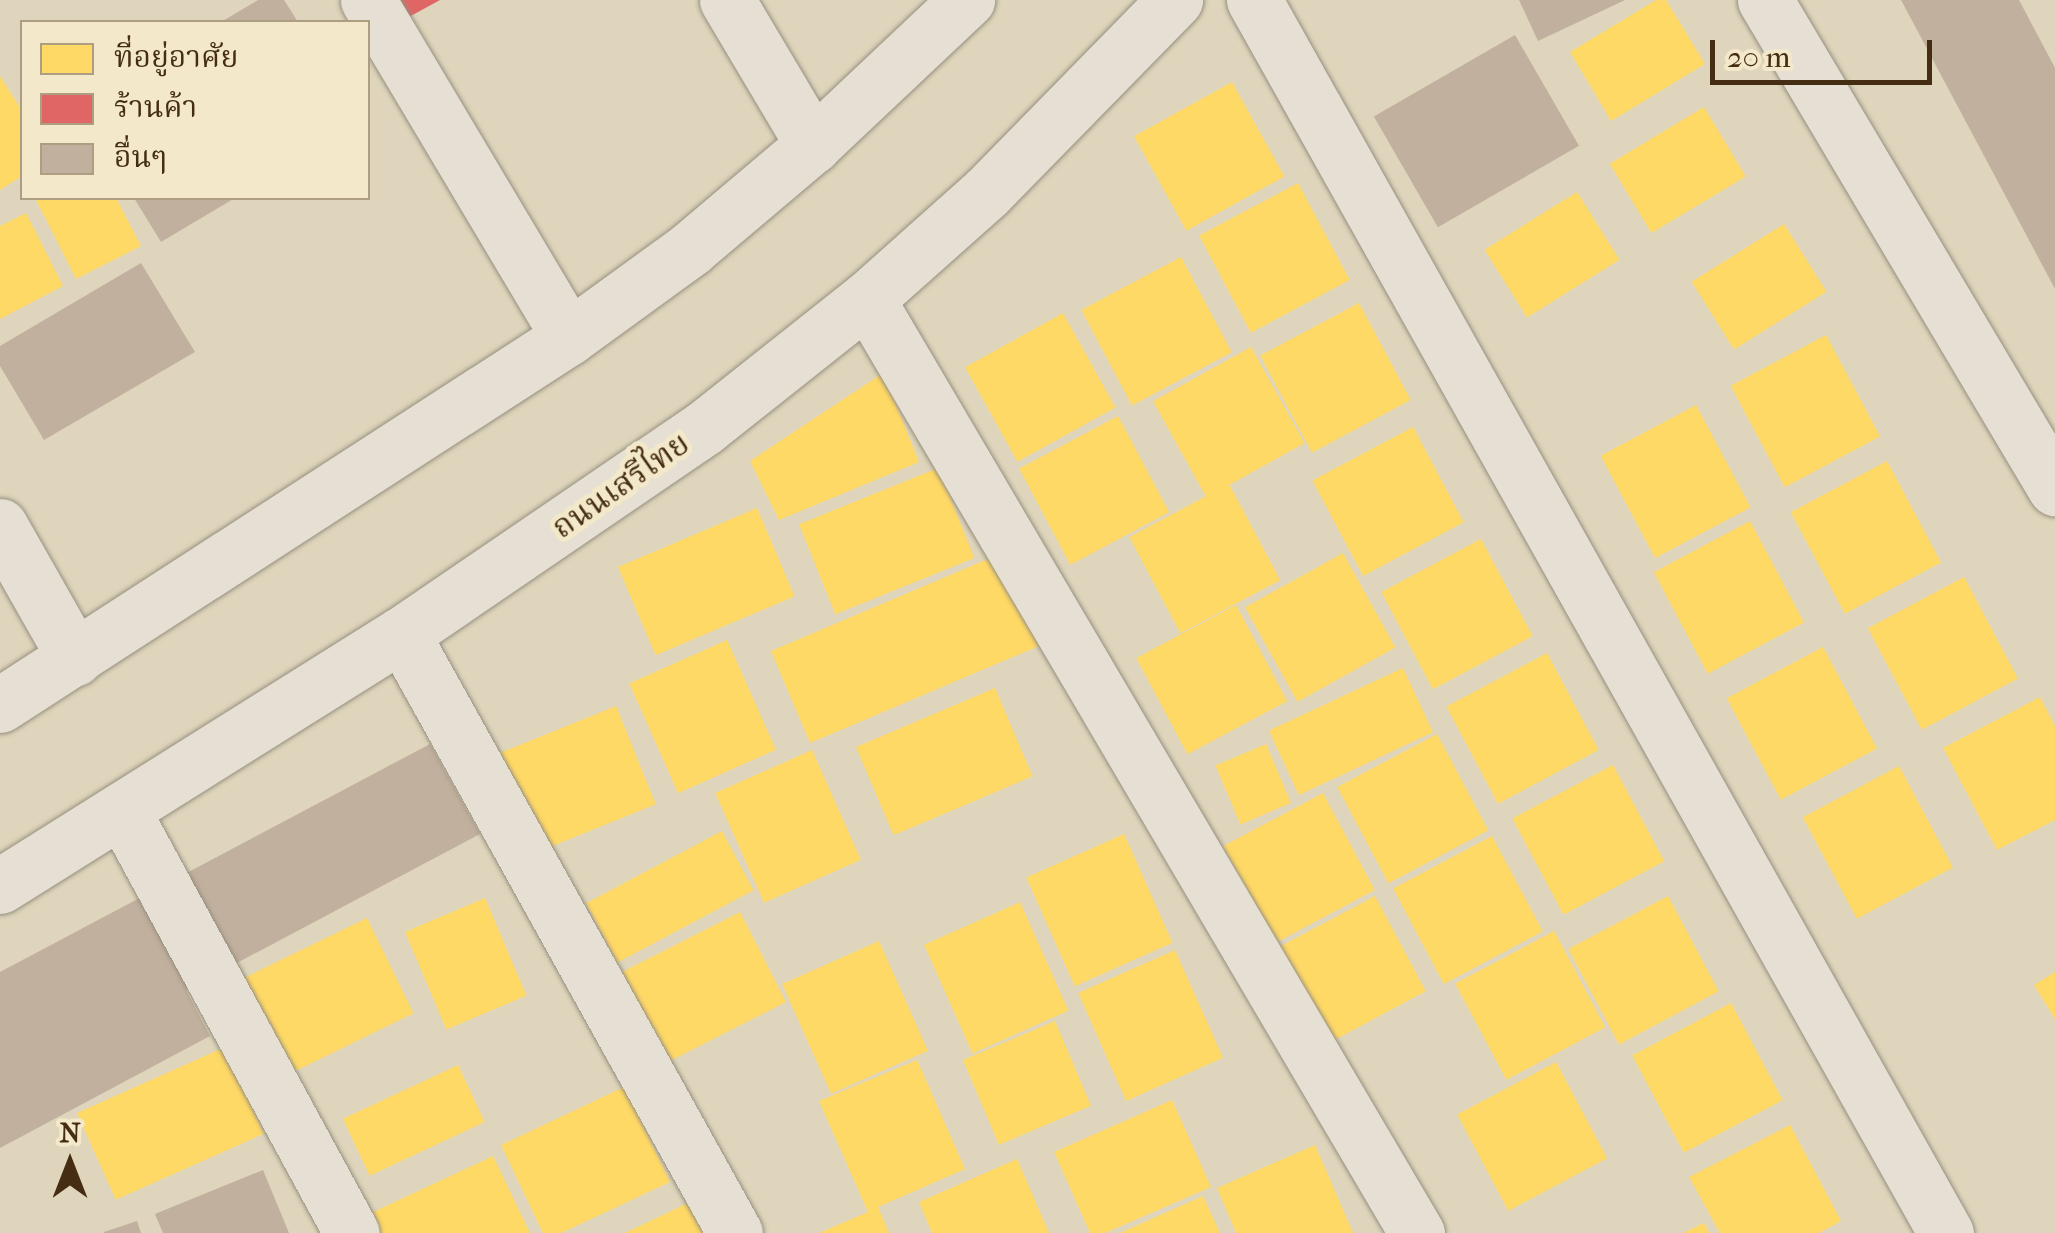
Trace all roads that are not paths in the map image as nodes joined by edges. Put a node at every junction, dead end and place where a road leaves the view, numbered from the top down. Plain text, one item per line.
1 (368, 0) edge
2 (727, 0) edge
3 (968, 0) edge
4 (1176, 0) edge
5 (1254, 0) edge
6 (1765, 0) edge
7 (813, 145) junction
8 (867, 300) junction
9 (569, 338) junction
10 (2055, 488) edge
11 (0, 526) edge
12 (402, 634) junction
13 (75, 658) junction
14 (0, 706) edge
15 (122, 810) junction
16 (0, 886) edge
17 (352, 1233) edge
18 (735, 1233) edge
19 (1417, 1233) edge
20 (1946, 1233) edge

1 - 9 street
2 - 7 street
3 - 7 street
4 - 8 street, ถนนเสรีไทย
5 - 20 street
6 - 10 street
7 - 9 street
8 - 12 street, ถนนเสรีไทย
8 - 19 street
9 - 13 street
11 - 13 street
12 - 15 street, ถนนเสรีไทย
12 - 18 street
13 - 14 street
15 - 16 street, ถนนเสรีไทย
15 - 17 street

